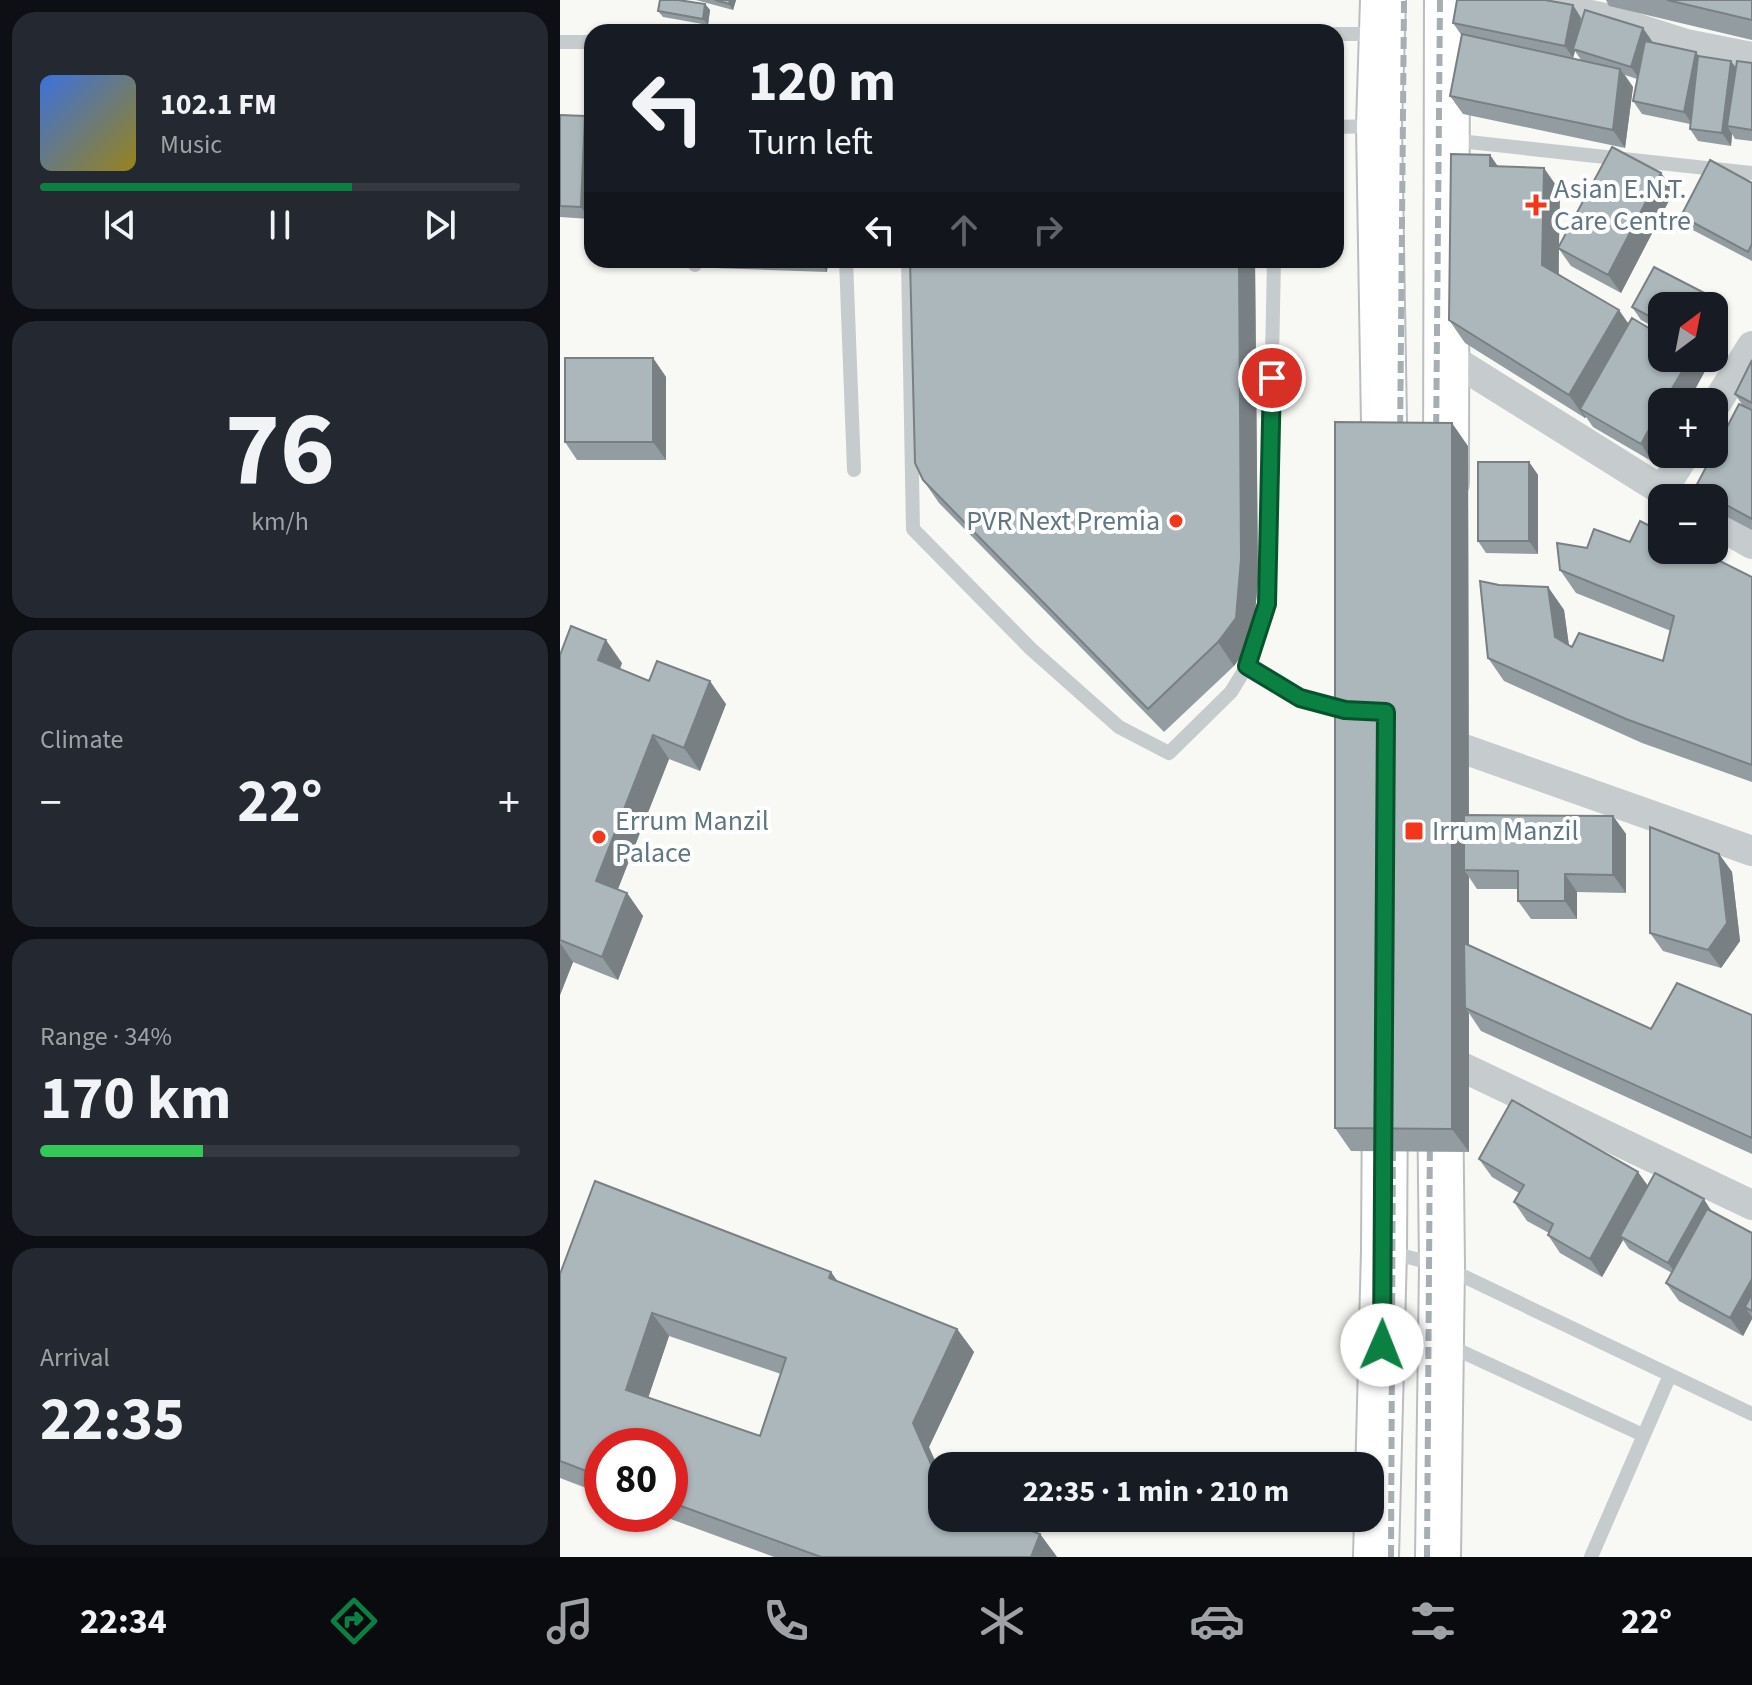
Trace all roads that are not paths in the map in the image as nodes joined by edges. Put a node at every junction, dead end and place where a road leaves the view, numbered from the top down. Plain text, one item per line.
1 (1447, 0) edge
2 (1519, 0) edge
3 (1606, 9) edge
4 (1383, 17) edge
5 (1344, 31) edge
6 (560, 42) edge
7 (584, 42) edge
8 (1752, 57) edge
9 (1379, 126) junction
10 (1344, 127) edge
11 (1446, 139) junction
12 (1752, 173) edge
13 (846, 268) edge
14 (908, 268) edge
15 (1274, 268) edge
16 (1752, 346) edge
17 (1447, 356) junction
18 (1726, 388) edge
19 (854, 470) dead end
20 (1652, 484) edge
21 (1446, 516) edge
22 (1386, 525) edge
23 (1728, 530) edge
24 (1752, 544) edge
25 (1247, 666) junction
26 (1381, 707) edge
27 (1445, 722) joint
28 (1444, 789) edge
29 (1752, 851) edge
30 (1440, 1040) joint
31 (1385, 1045) edge
32 (1752, 1205) edge
33 (1384, 1251) junction
34 (1442, 1266) junction
35 (1441, 1342) junction
36 (1670, 1375) junction
37 (1752, 1414) edge
38 (1643, 1435) junction
39 (1379, 1452) edge
40 (1384, 1502) edge
41 (1439, 1511) junction
42 (1377, 1532) edge
43 (1376, 1557) edge
44 (1438, 1557) edge
45 (1591, 1557) edge

1 - 11 highway
2 - 3 street
3 - 8 street
4 - 5 lane
4 - 9 highway
6 - 7 lane
9 - 10 lane
9 - 22 highway
11 - 12 lane
11 - 17 highway
13 - 19 lane
14 - 25 lane
15 - 25 lane
16 - 18 street
17 - 20 street
17 - 21 highway
23 - 24 street
25 - 26 lane
27 - 28 highway
27 - 29 street
30 - 32 street
30 - 34 highway
31 - 33 highway
33 - 34 lane
33 - 39 highway
34 - 35 highway
34 - 36 lane
35 - 38 lane
35 - 41 highway
36 - 37 lane
36 - 38 lane
38 - 45 lane
40 - 41 highway
41 - 44 highway
42 - 43 highway

